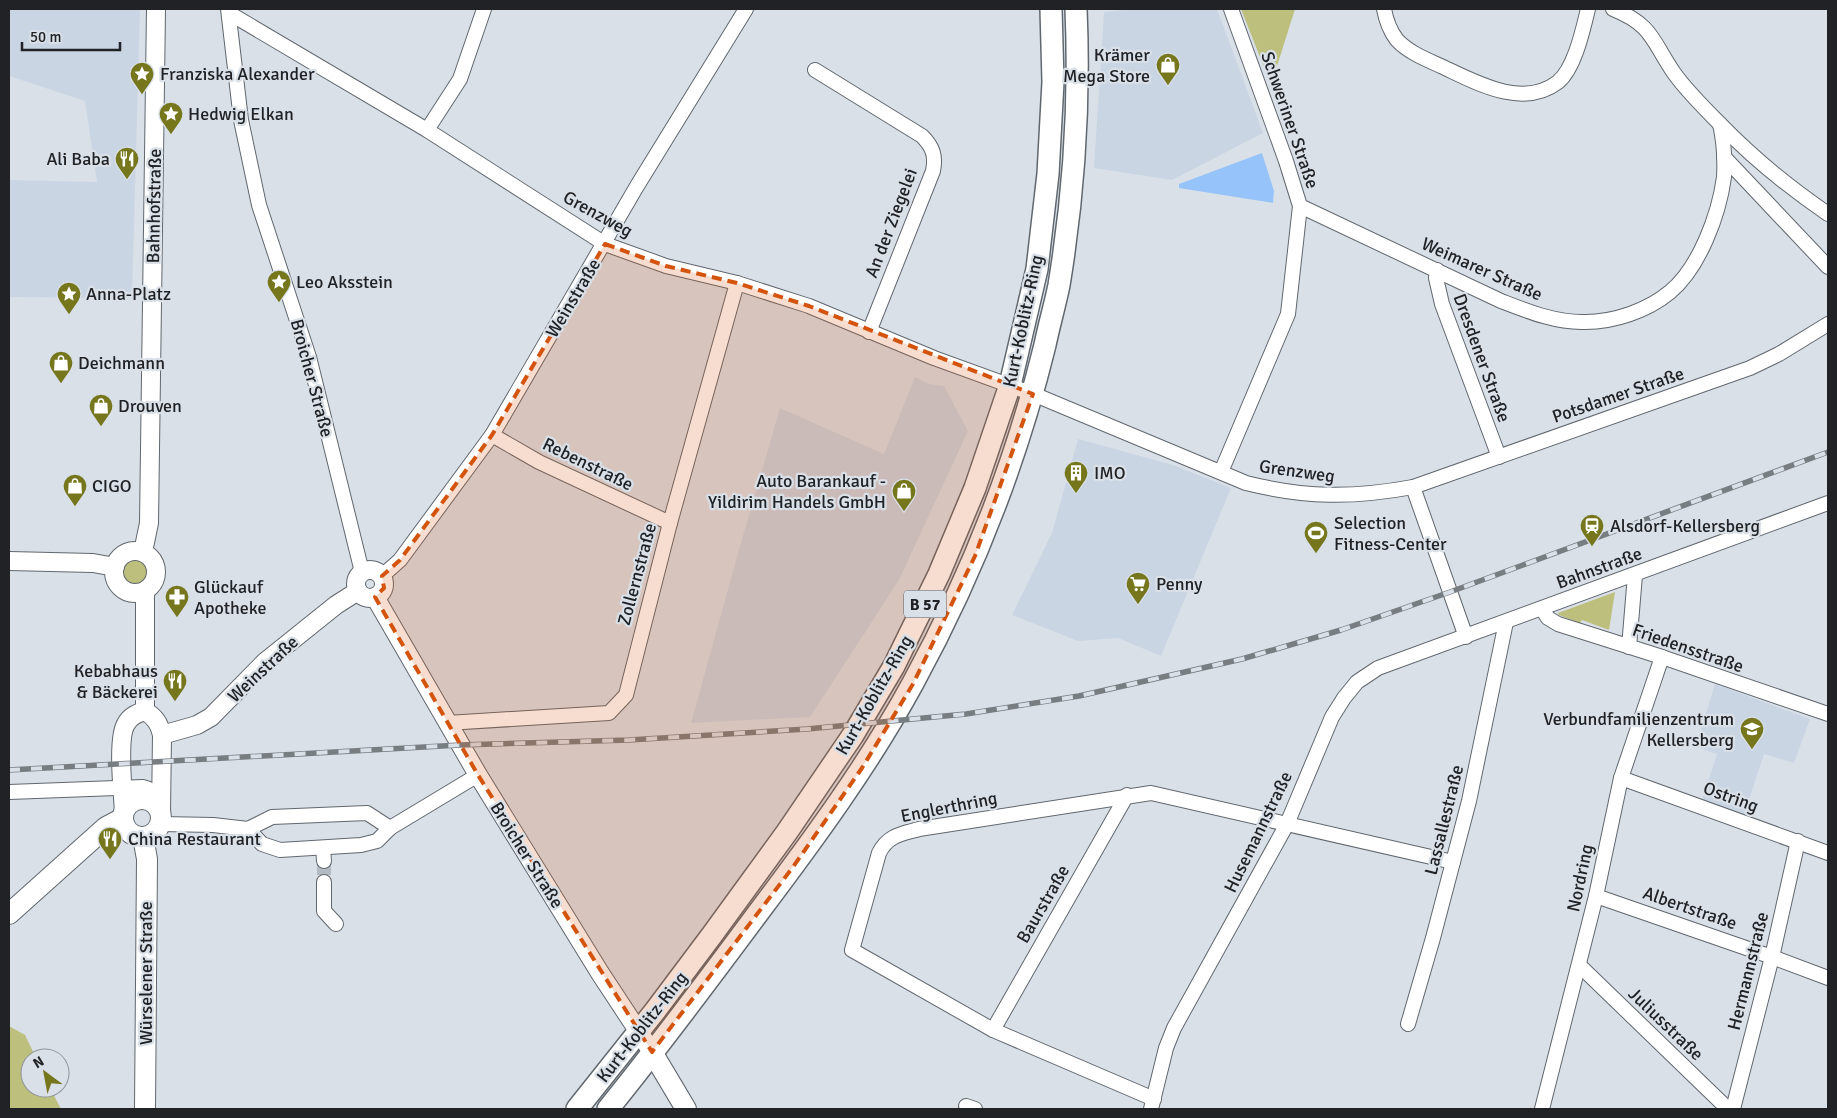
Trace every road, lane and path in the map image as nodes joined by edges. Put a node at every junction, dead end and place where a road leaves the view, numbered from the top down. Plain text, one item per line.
1 (156, 9) edge
2 (484, 9) edge
3 (746, 9) edge
4 (1051, 9) edge
5 (1076, 9) edge
6 (1231, 9) edge
7 (1384, 9) edge
8 (1588, 9) edge
9 (1613, 9) edge
10 (229, 11) edge
11 (815, 70) dead end
12 (1720, 124) junction
13 (427, 130) junction
14 (1724, 157) junction
15 (1300, 206) junction
16 (1828, 214) edge
17 (605, 244) junction
18 (1828, 267) edge
19 (1437, 270) junction
20 (737, 283) junction
21 (1828, 324) edge
22 (869, 332) junction
23 (1010, 386) junction
24 (1033, 394) junction
25 (492, 435) junction
26 (1499, 457) junction
27 (1221, 472) junction
28 (1414, 487) junction
29 (1828, 503) edge
30 (670, 523) junction
31 (143, 552) junction
32 (9, 562) edge
33 (115, 567) junction
34 (362, 572) junction
35 (1635, 575) junction
36 (382, 576) junction
37 (144, 591) junction
38 (358, 591) junction
39 (376, 597) junction
40 (1542, 609) junction
41 (1506, 622) junction
42 (1466, 637) junction
43 (1628, 647) junction
44 (1662, 657) junction
45 (145, 711) junction
46 (1828, 714) edge
47 (447, 723) junction
48 (162, 735) junction
49 (478, 774) junction
50 (1621, 778) junction
51 (123, 787) junction
52 (9, 792) edge
53 (1127, 795) junction
54 (161, 813) junction
55 (124, 815) junction
56 (1287, 824) junction
57 (390, 828) junction
58 (248, 829) junction
59 (143, 837) junction
60 (1798, 841) junction
61 (1828, 853) edge
62 (1453, 862) junction
63 (324, 882) tunnel mouth
64 (1596, 896) junction
65 (9, 914) edge
66 (336, 924) dead end
67 (1772, 956) junction
68 (1579, 965) junction
69 (1828, 978) edge
70 (1408, 1024) dead end
71 (992, 1030) junction
72 (638, 1031) junction
73 (652, 1052) junction
74 (1152, 1104) edge
75 (145, 1109) edge
76 (577, 1109) edge
77 (608, 1109) edge
78 (686, 1109) edge
79 (1542, 1109) edge
80 (1728, 1109) edge
81 (1733, 1109) edge

1 - 31 street, Bahnhofstraße
2 - 13 street
3 - 17 street, Weinstraße
4 - 23 main road, Kurt-Koblitz-Ring / B 57
5 - 24 main road, Kurt-Koblitz-Ring / B 57
6 - 15 street, Schweriner Straße
7 - 8 street
9 - 12 street
10 - 13 street, Grenzweg
10 - 34 street, Broicher Straße
11 - 22 street, An der Ziegelei
12 - 14 street, Weimarer Straße
12 - 16 street
13 - 17 street, Grenzweg
14 - 18 street
14 - 19 street, Weimarer Straße
15 - 19 street, Weimarer Straße
15 - 27 street, Schweriner Straße
17 - 20 street, Grenzweg
17 - 25 street, Weinstraße
19 - 26 street, Dresdener Straße
20 - 22 street, Grenzweg
20 - 30 street, Zollernstraße
21 - 26 street, Potsdamer Straße
22 - 23 street, Grenzweg
23 - 24 street, Grenzweg
23 - 72 main road, Kurt-Koblitz-Ring / B 57
24 - 27 street, Grenzweg
24 - 73 main road, Kurt-Koblitz-Ring / B 57
25 - 30 street, Rebenstraße
25 - 36 street, Weinstraße
26 - 28 street, Potsdamer Straße
27 - 28 street, Grenzweg
28 - 42 street
29 - 35 street, Bahnstraße
30 - 47 street, Zollernstraße
31 - 33 street
31 - 37 street
32 - 33 street
33 - 37 street
34 - 36 street
34 - 38 street
35 - 40 street, Bahnstraße
35 - 43 street
36 - 39 street
37 - 45 street
38 - 39 street
38 - 48 street, Weinstraße
39 - 47 street, Broicher Straße
40 - 41 street, Bahnstraße
40 - 43 street, Friedensstraße
41 - 42 street, Bahnstraße
41 - 62 street, Lassallestraße
42 - 56 street, Husemannstraße
43 - 44 street, Friedensstraße
44 - 46 street, Friedensstraße
44 - 50 street, Nordring
45 - 48 street
45 - 51 street
47 - 49 street, Broicher Straße
48 - 54 street
49 - 57 street
49 - 72 street, Broicher Straße
50 - 60 street, Ostring
50 - 64 street, Nordring
51 - 52 street
51 - 54 street
51 - 55 street
53 - 56 street, Englerthring
53 - 71 street, Baurstraße
53 - 71 street, Englerthring
54 - 55 main road
54 - 58 street
54 - 59 main road
55 - 59 main road
55 - 65 main road
56 - 62 street, Englerthring
56 - 74 street, Husemannstraße
57 - 58 street
57 - 58 street
59 - 75 main road, Würselener Straße
60 - 61 street, Ostring
60 - 67 street, Hermannstraße
62 - 70 street, Lassallestraße
63 - 66 street
64 - 67 street, Albertstraße
64 - 68 street, Nordring
67 - 69 street, Albertstraße
67 - 81 street, Hermannstraße
68 - 79 street, Nordring
68 - 80 street, Juliusstraße
71 - 74 street, Englerthring
72 - 73 street, Broicher Straße
72 - 76 main road, Kurt-Koblitz-Ring / B 57
73 - 77 main road, Kurt-Koblitz-Ring / B 57
73 - 78 main road, Broicher Straße

